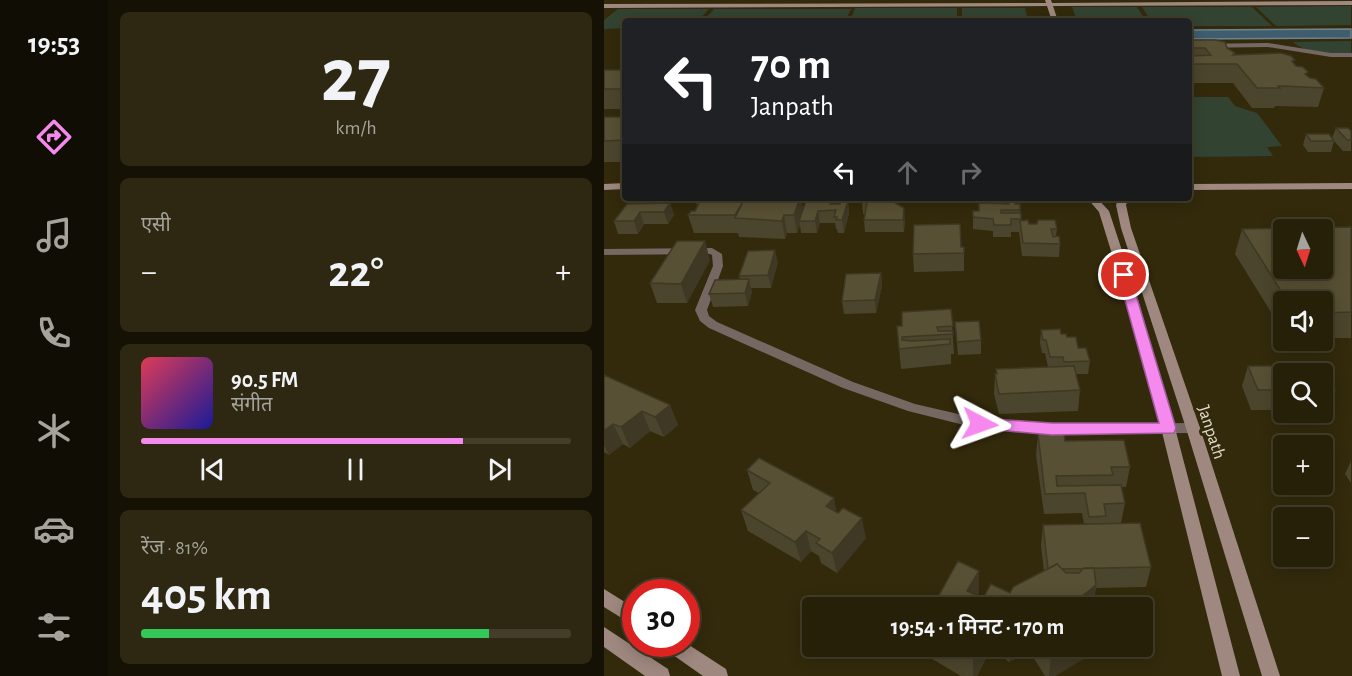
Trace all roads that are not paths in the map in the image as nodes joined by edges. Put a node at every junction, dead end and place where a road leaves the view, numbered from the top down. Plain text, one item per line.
1 (1045, 2) edge
2 (1351, 3) edge
3 (604, 6) edge
4 (1047, 18) edge
5 (1053, 18) edge
6 (1192, 46) edge
7 (1351, 55) edge
8 (604, 186) edge
9 (622, 186) edge
10 (1351, 186) edge
11 (1192, 188) edge
12 (604, 194) edge
13 (622, 194) edge
14 (1095, 201) edge
15 (1123, 201) edge
16 (604, 252) edge
17 (1168, 428) junction
18 (1193, 428) junction
19 (604, 597) edge
20 (622, 609) edge
21 (604, 636) edge
22 (691, 657) edge
23 (661, 676) edge
24 (719, 676) edge
25 (1231, 676) edge
26 (1271, 676) edge

1 - 2 main road
1 - 3 main road
1 - 4 main road
1 - 5 main road
6 - 7 street
8 - 9 main road
10 - 11 main road
12 - 13 main road
14 - 17 main road
15 - 18 main road, Janpath
16 - 17 street
17 - 18 street
17 - 25 main road
18 - 26 main road, Janpath
19 - 20 main road
21 - 23 main road
22 - 24 main road

